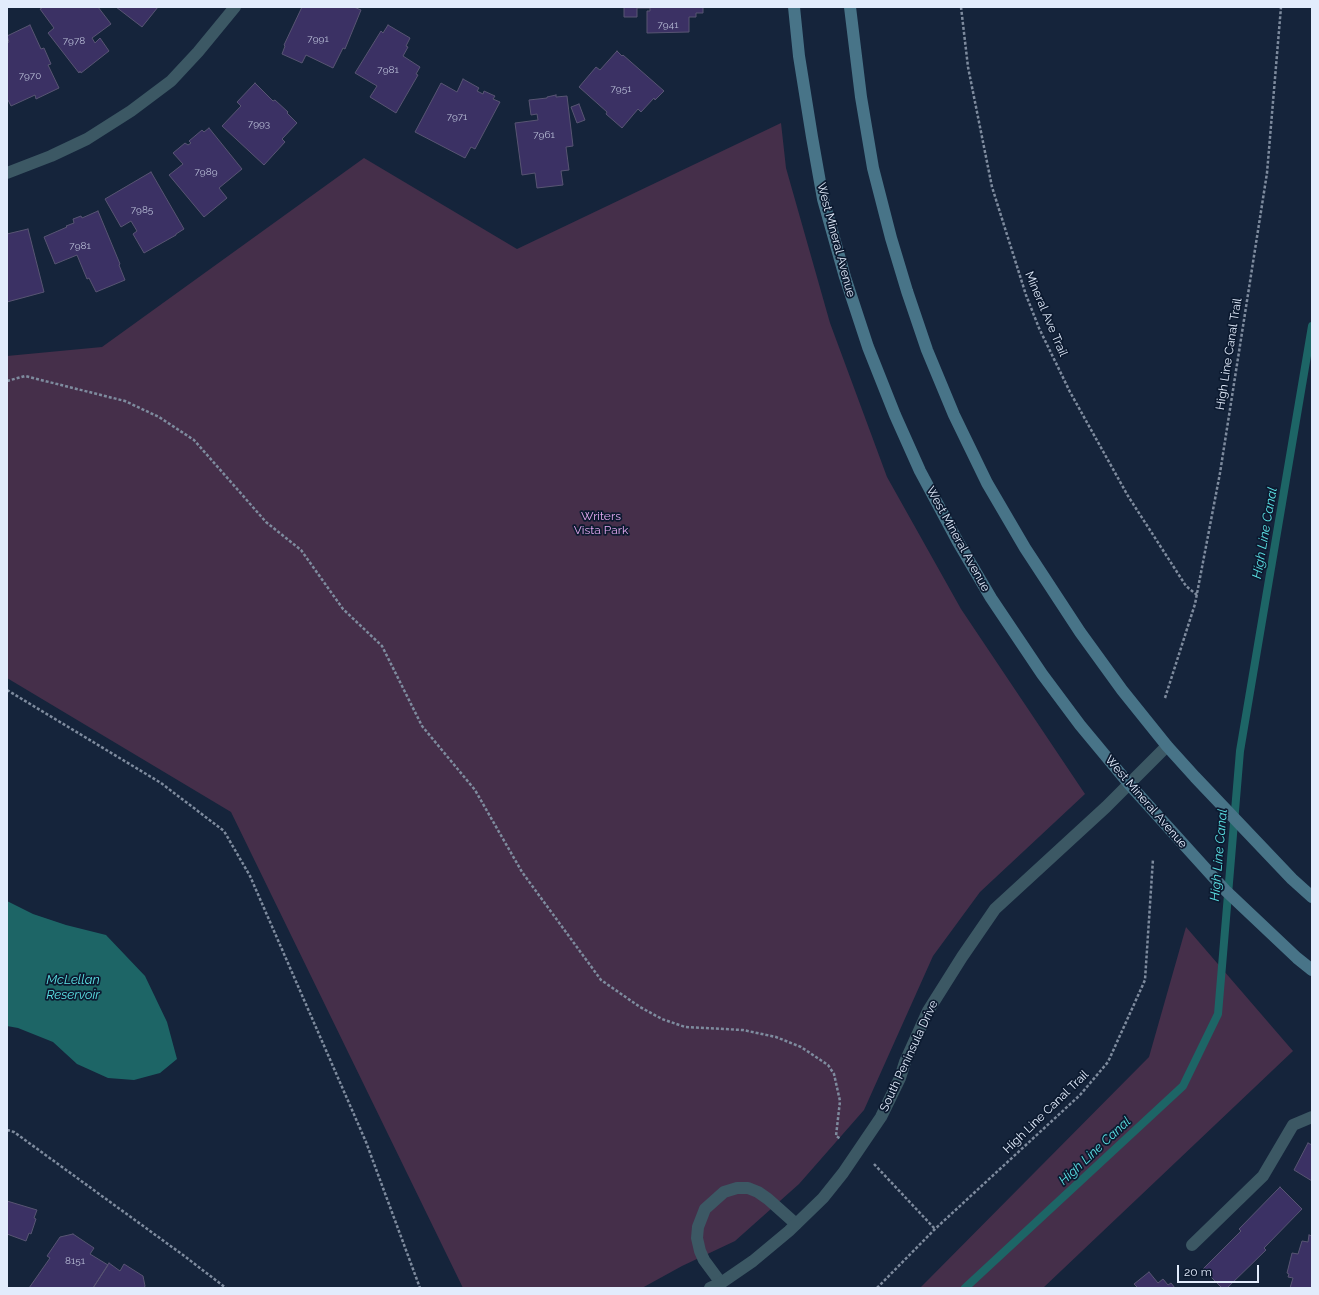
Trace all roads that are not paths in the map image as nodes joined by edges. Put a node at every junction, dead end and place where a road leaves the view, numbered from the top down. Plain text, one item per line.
1 (234, 7) edge
2 (794, 7) edge
3 (850, 7) edge
4 (7, 173) edge
5 (1167, 746) junction
6 (1128, 784) junction
7 (1312, 897) edge
8 (1312, 970) edge
9 (1312, 1117) edge
10 (796, 1224) junction
11 (1192, 1245) dead end
12 (715, 1286) edge

1 - 4 street
2 - 6 main road, West Mineral Avenue
3 - 5 main road
5 - 6 street, South Peninsula Drive
5 - 7 main road
6 - 8 main road, West Mineral Avenue
6 - 10 street, South Peninsula Drive
9 - 11 street
10 - 12 street, South Peninsula Drive
10 - 12 street

